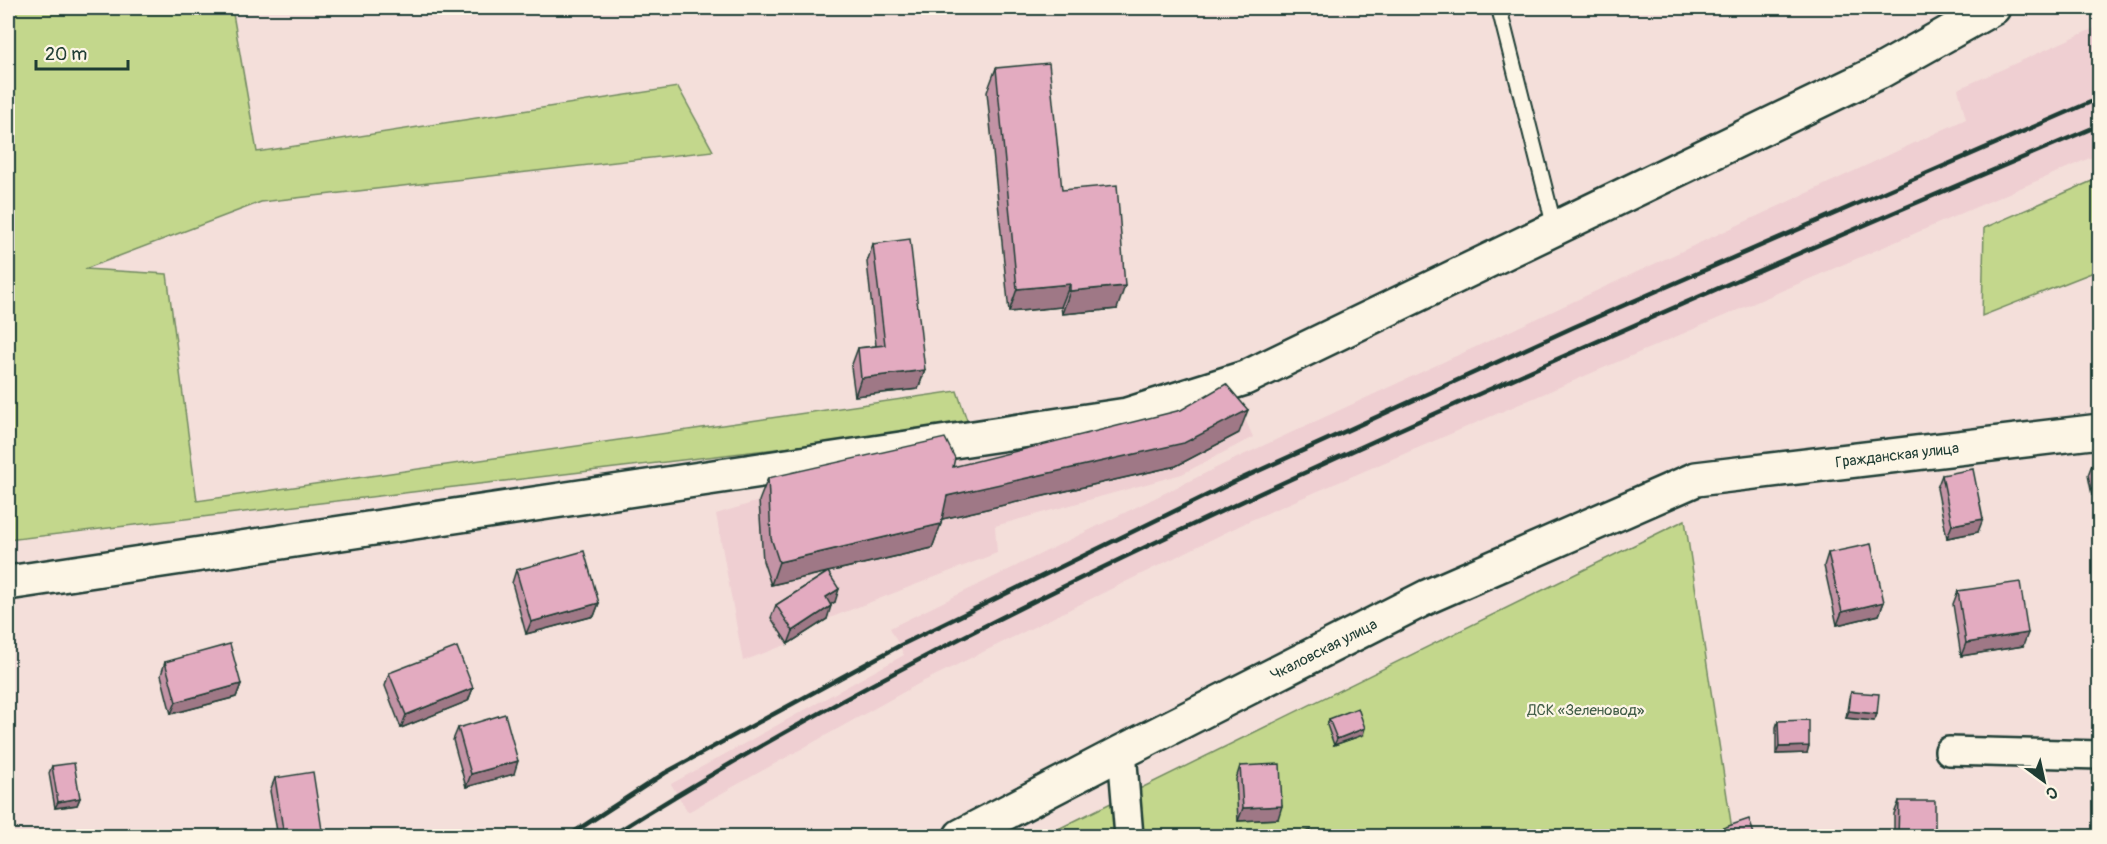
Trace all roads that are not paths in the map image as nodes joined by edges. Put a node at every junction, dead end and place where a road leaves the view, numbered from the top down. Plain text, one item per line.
1 (1499, 8) edge
2 (1993, 8) edge
3 (1555, 229) junction
4 (2100, 431) edge
5 (1696, 479) joint
6 (8, 584) edge
7 (1949, 751) dead end
8 (1122, 752) junction
9 (2100, 754) edge
10 (961, 837) edge
11 (1130, 837) edge

1 - 3 lane
2 - 3 street
3 - 6 street
4 - 5 street, Гражданская улица
5 - 8 street, Чкаловская улица
7 - 9 street
8 - 10 street, Чкаловская улица
8 - 11 street

